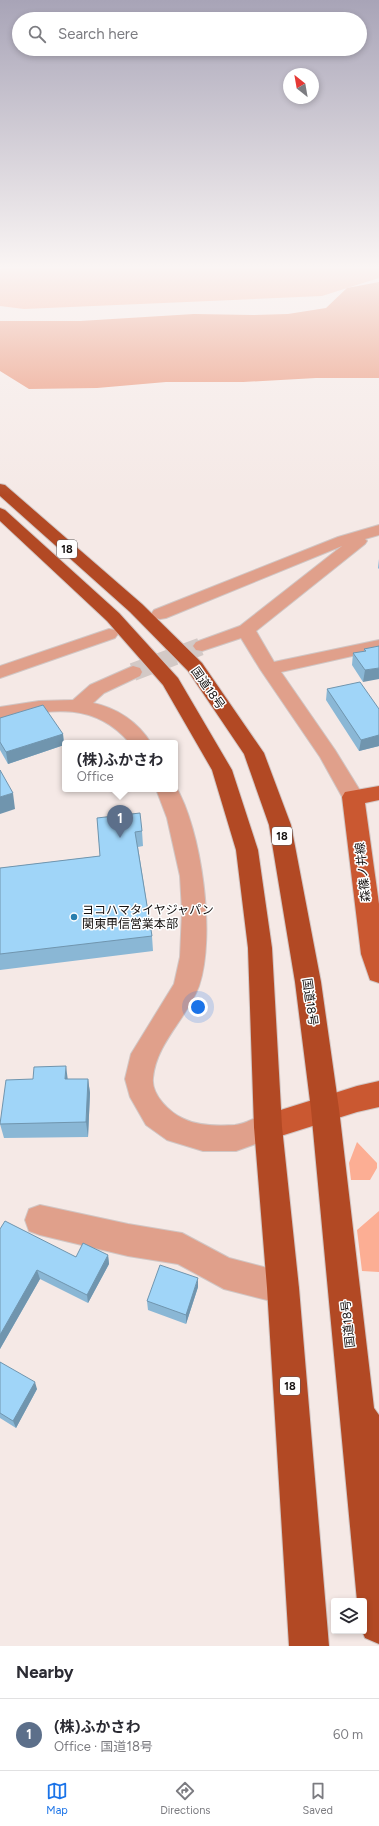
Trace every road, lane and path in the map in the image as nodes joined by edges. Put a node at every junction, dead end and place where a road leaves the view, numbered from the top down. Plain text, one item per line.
1 (0, 488) edge
2 (0, 513) edge
3 (373, 532) edge
4 (160, 614) dead end
5 (111, 625) junction
6 (246, 630) junction
7 (379, 645) edge
8 (202, 646) tunnel mouth
9 (269, 669) junction
10 (0, 672) edge
11 (133, 672) tunnel mouth
12 (79, 705) junction
13 (1, 713) edge
14 (138, 740) edge
15 (168, 792) edge
16 (379, 793) edge
17 (353, 797) junction
18 (379, 973) edge
19 (379, 1094) edge
20 (325, 1109) junction
21 (268, 1127) junction
22 (40, 1220) dead end
23 (284, 1288) junction
24 (357, 1406) junction
25 (379, 1454) edge
26 (379, 1624) edge
27 (309, 1646) edge

1 - 20 highway, 国道18号 / 18
2 - 5 highway, 18
3 - 4 street
3 - 6 street
5 - 10 street
5 - 21 highway, 18
6 - 8 street
6 - 9 street
7 - 9 street
9 - 17 street
11 - 12 street
12 - 13 street
12 - 14 street
15 - 21 street
16 - 17 main road
17 - 18 main road, 森篠ノ井線
19 - 20 main road
20 - 21 main road
20 - 24 highway, 国道18号 / 18
21 - 23 highway, 18
22 - 23 street
23 - 27 highway, 18
24 - 25 highway
24 - 26 highway, 国道18号 / 18

